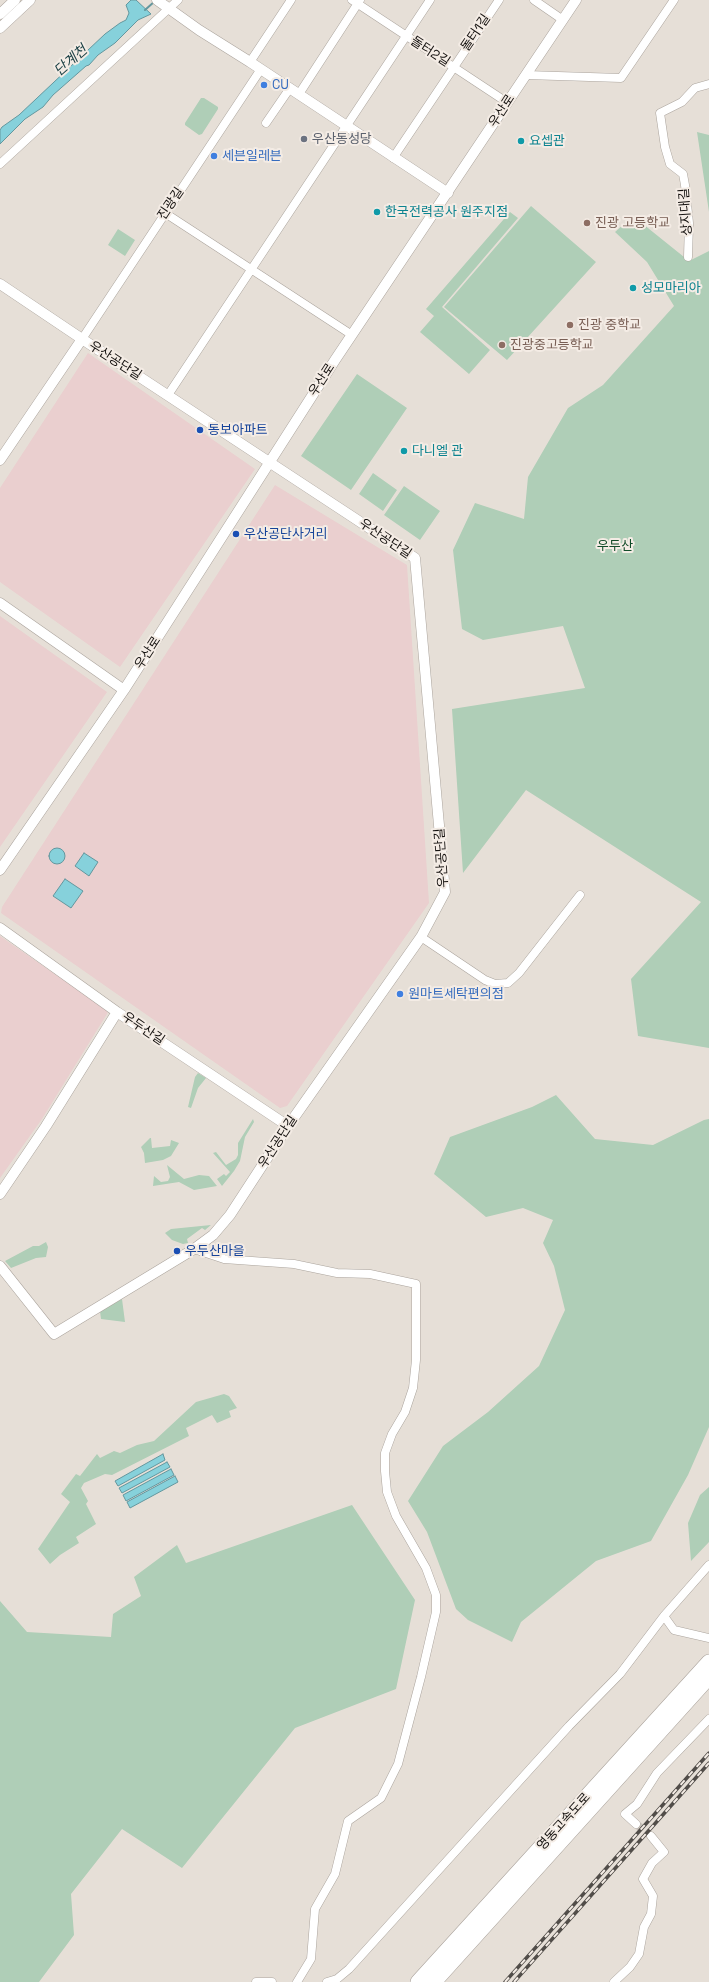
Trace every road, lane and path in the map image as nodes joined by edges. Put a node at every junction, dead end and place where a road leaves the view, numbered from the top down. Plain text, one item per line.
1 (15, 0) edge
2 (30, 0) edge
3 (157, 0) edge
4 (178, 0) edge
5 (291, 0) edge
6 (430, 0) edge
7 (499, 0) edge
8 (534, 0) edge
9 (576, 0) edge
10 (674, 0) edge
11 (357, 1) edge
12 (168, 8) junction
13 (0, 14) edge
14 (563, 20) junction
15 (0, 28) edge
16 (406, 36) junction
17 (250, 62) junction
18 (453, 67) junction
19 (261, 69) junction
20 (526, 75) junction
21 (709, 84) edge
22 (290, 88) junction
23 (299, 94) junction
24 (508, 103) junction
25 (266, 123) dead end
26 (347, 126) junction
27 (393, 158) junction
28 (0, 164) edge
29 (448, 193) junction
30 (165, 213) junction
31 (688, 257) dead end
32 (251, 269) junction
33 (0, 284) edge
34 (352, 335) junction
35 (82, 339) junction
36 (168, 395) junction
37 (0, 460) edge
38 (268, 463) junction
39 (0, 603) edge
40 (124, 690) junction
41 (0, 870) edge
42 (580, 895) dead end
43 (0, 928) edge
44 (422, 937) junction
45 (117, 1012) junction
46 (288, 1126) junction
47 (0, 1194) edge
48 (194, 1250) junction
49 (0, 1266) edge
50 (709, 1565) edge
51 (664, 1616) junction
52 (709, 1638) edge
53 (709, 1662) edge
54 (709, 1678) edge
55 (709, 1718) edge
56 (636, 1824) tunnel mouth
57 (651, 1836) tunnel mouth
58 (256, 1982) edge
59 (272, 1982) edge
60 (297, 1982) edge
61 (327, 1982) edge
62 (418, 1982) edge
63 (434, 1982) edge
64 (614, 1982) edge

1 - 13 street
2 - 15 street
3 - 12 street
4 - 12 street
5 - 17 street
6 - 16 street
7 - 18 street, 돌터1길
8 - 14 street
9 - 14 street, 우산로
10 - 20 street
11 - 16 street, 돌터2길
11 - 23 street
12 - 17 street
12 - 28 street
14 - 20 street, 우산로
16 - 18 street, 돌터2길
16 - 26 street
17 - 19 street
18 - 24 street, 돌터2길
18 - 27 street
19 - 22 street
19 - 30 street, 진광길
20 - 24 street, 우산로
21 - 31 street, 상지대길
22 - 23 street
22 - 25 street
23 - 26 street
24 - 29 street, 우산로
26 - 27 street
26 - 32 street
27 - 29 street
29 - 34 street, 우산로
30 - 32 street
30 - 35 street, 진광길
32 - 34 street
32 - 36 street
33 - 35 street, 우산공단길
34 - 38 street, 우산로
35 - 36 street, 우산공단길
35 - 37 street, 우산공단길
36 - 38 street, 우산공단길
38 - 40 street, 우산로
38 - 44 street, 우산공단길
39 - 40 street
40 - 41 street, 우산로
42 - 44 street
43 - 45 street, 우두산길
44 - 46 street, 우산공단길
45 - 46 street, 우두산길
45 - 47 street
46 - 48 street, 우산공단길
48 - 49 street, 우산공단길
48 - 60 street
50 - 51 street
51 - 52 street
51 - 61 street
53 - 62 highway, 영동고속도로
54 - 63 highway, 영동고속도로
55 - 56 street
57 - 64 street
58 - 59 street

